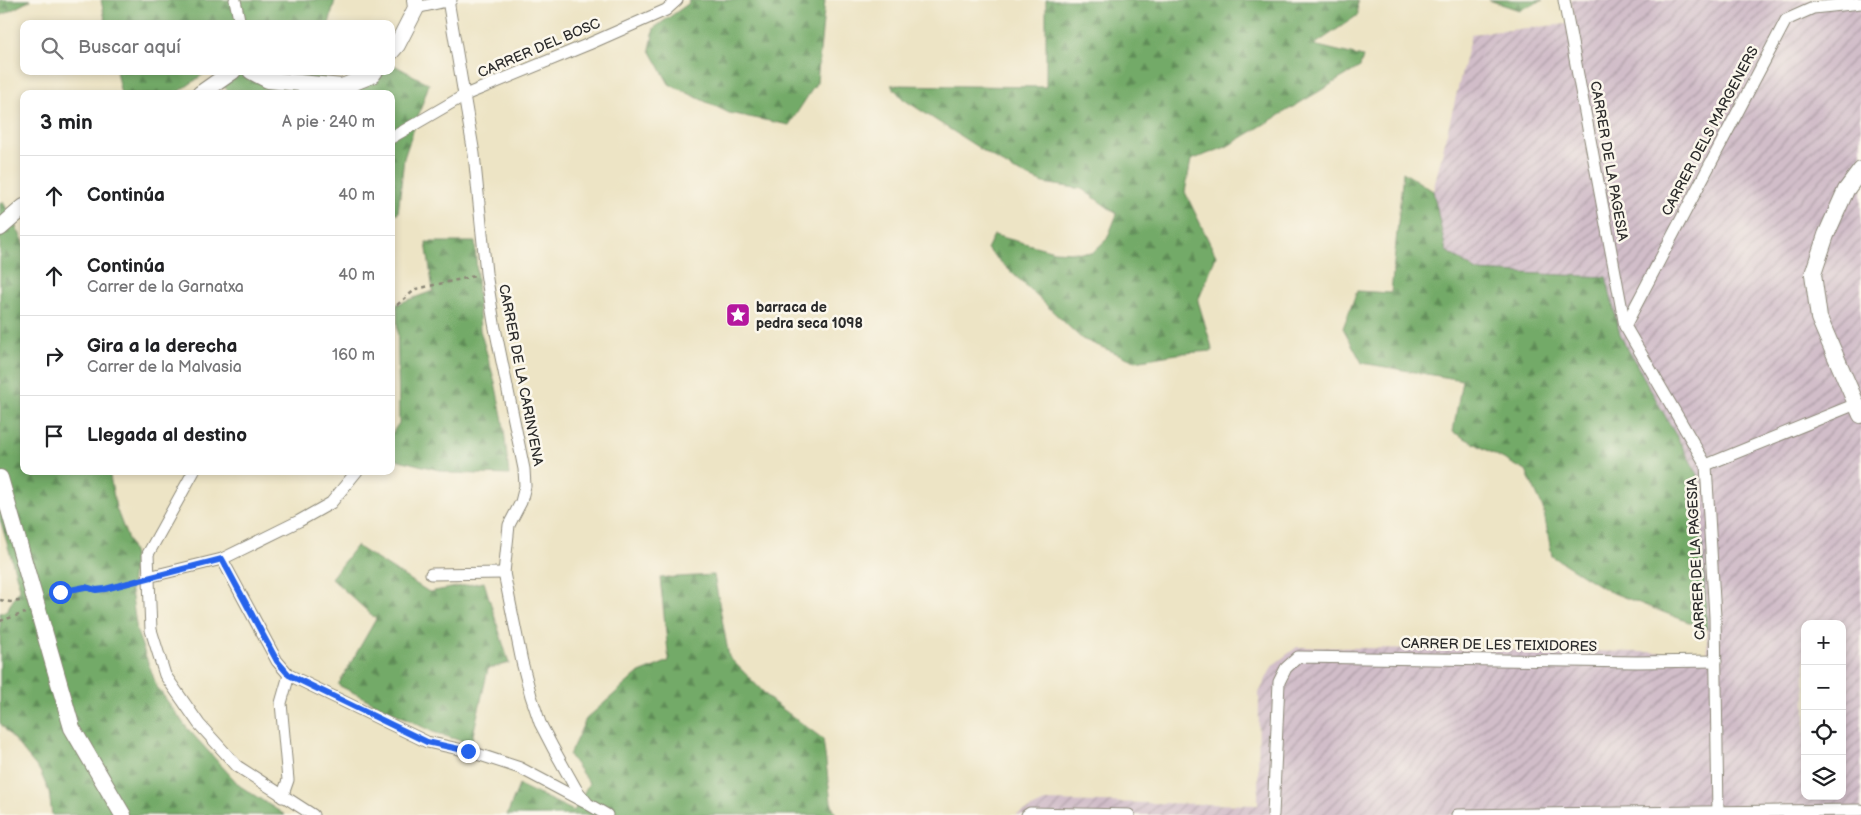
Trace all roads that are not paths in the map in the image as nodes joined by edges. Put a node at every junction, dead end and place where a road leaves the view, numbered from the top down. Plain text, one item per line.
1 (235, 0) edge
2 (449, 0) edge
3 (677, 0) edge
4 (1564, 0) edge
5 (415, 4) edge
6 (1861, 4) edge
7 (239, 20) edge
8 (395, 47) edge
9 (227, 75) edge
10 (259, 75) edge
11 (372, 75) edge
12 (206, 90) edge
13 (465, 95) junction
14 (395, 136) edge
15 (1861, 170) edge
16 (20, 209) edge
17 (20, 211) edge
18 (0, 219) edge
19 (0, 228) edge
20 (1624, 326) junction
21 (1858, 410) edge
22 (1706, 465) junction
23 (192, 475) edge
24 (354, 475) edge
25 (0, 478) edge
26 (222, 559) junction
27 (504, 573) junction
28 (431, 574) dead end
29 (148, 578) junction
30 (1716, 661) junction
31 (289, 675) junction
32 (282, 797) junction
33 (588, 804) junction
34 (1861, 810) edge
35 (1718, 813) edge
36 (123, 815) edge
37 (313, 815) edge
38 (607, 815) edge
39 (1027, 815) edge
40 (1129, 815) edge
41 (1273, 815) edge
42 (1456, 815) edge

1 - 7 street
2 - 5 street
2 - 13 street, CARRER DE LA CARINYENA
3 - 13 street, CARRER DEL BOSC
4 - 20 street, CARRER DE LA PAGESIA
5 - 8 street
6 - 20 street, CARRER DELS MARGENERS
9 - 12 street
10 - 11 street
13 - 14 street, CARRER DEL BOSC
13 - 27 street, CARRER DE LA CARINYENA
15 - 21 street
16 - 18 street
17 - 19 street
20 - 22 street, CARRER DE LA PAGESIA
21 - 22 street
22 - 30 street, CARRER DE LA PAGESIA
23 - 29 street
24 - 26 street
25 - 36 street
26 - 29 street
26 - 31 street
27 - 28 street
27 - 33 street, CARRER DE LA CARINYENA
29 - 32 street
30 - 35 street, CARRER DE LA PAGESIA
30 - 41 street, CARRER DE LES TEIXIDORES
31 - 32 street
31 - 33 street
32 - 37 street
33 - 38 street, CARRER DE LA CARINYENA
34 - 35 street
35 - 42 street
39 - 40 street

